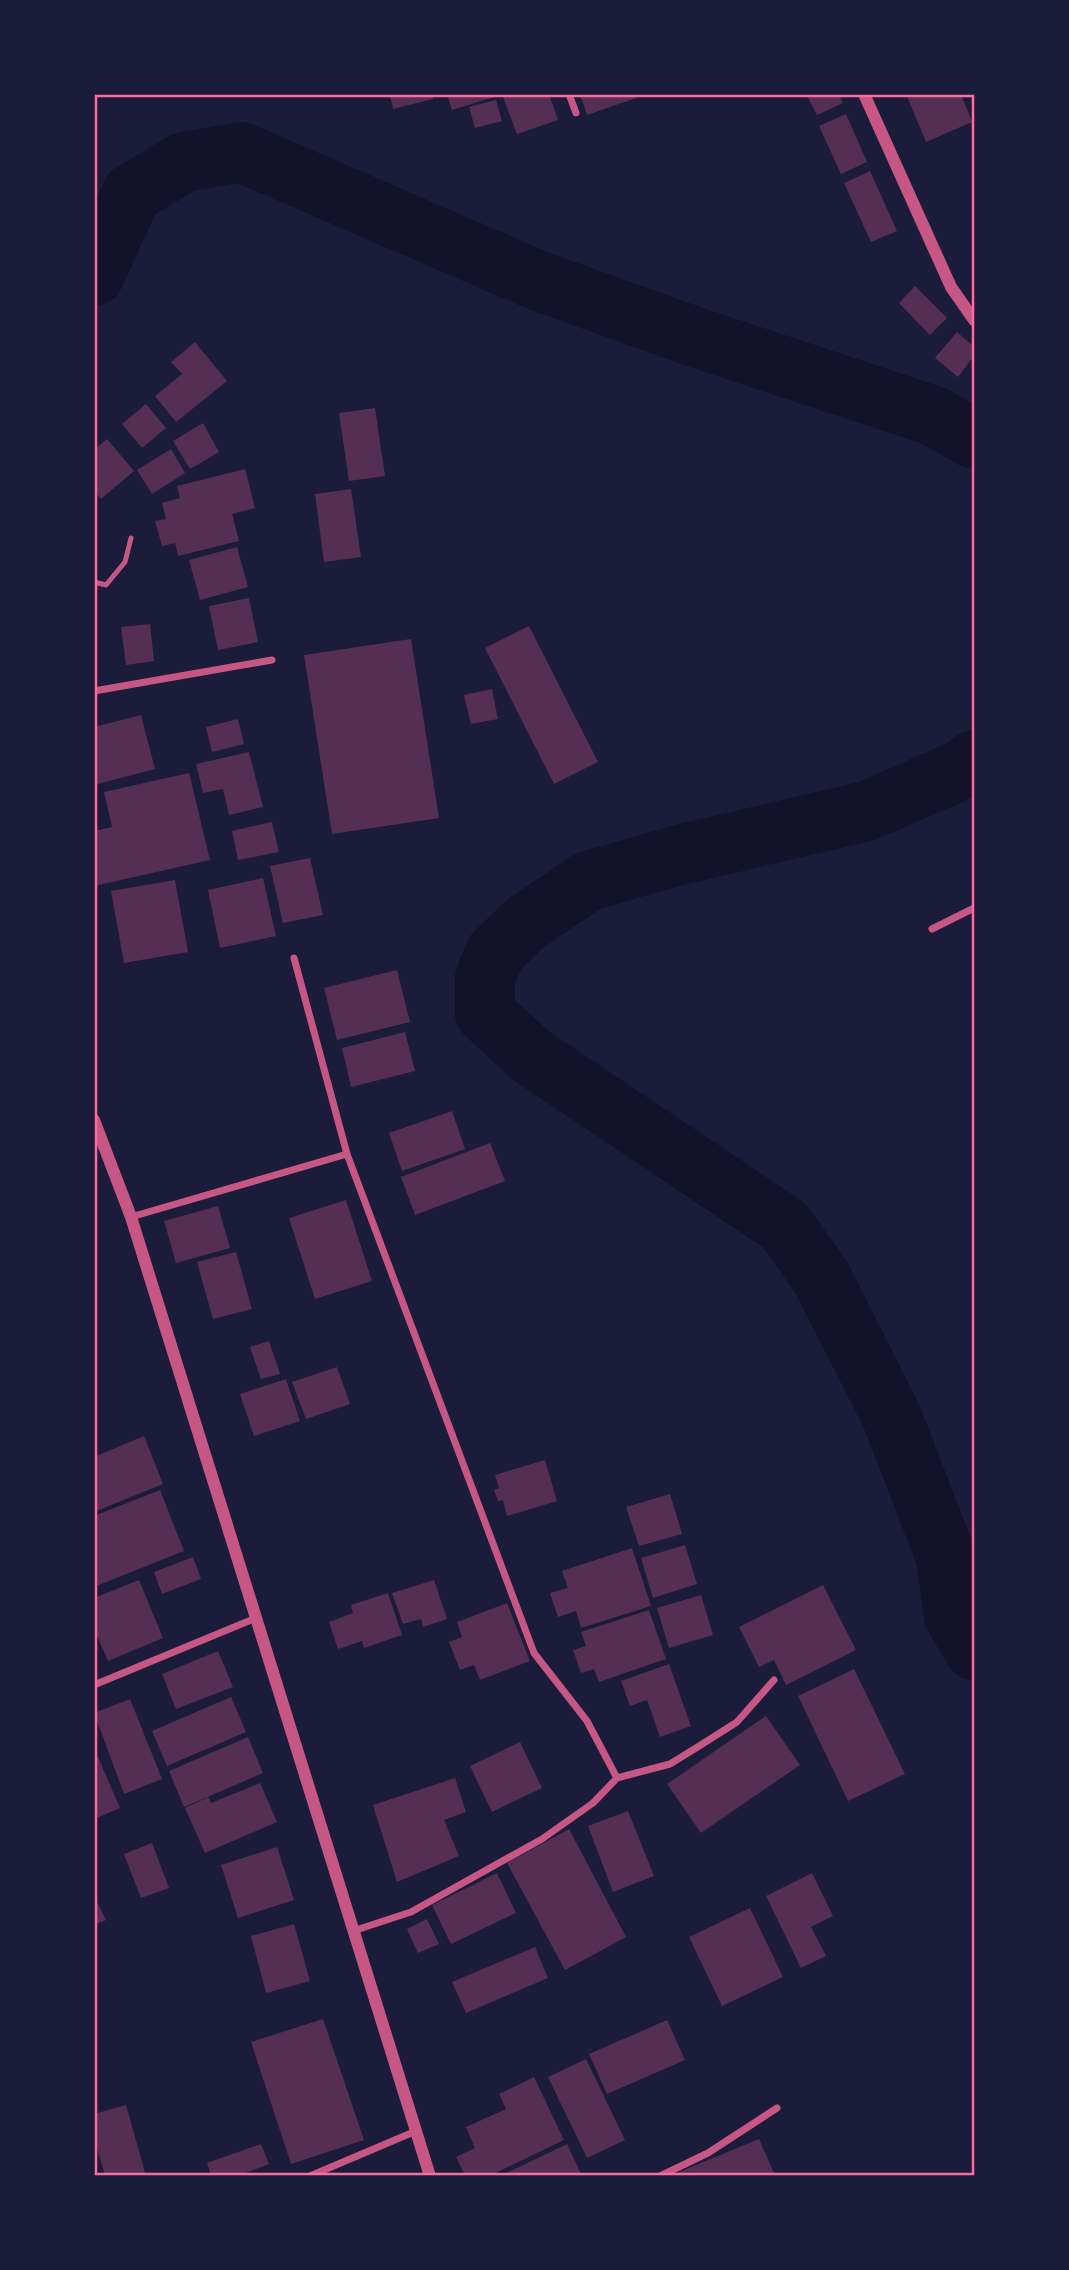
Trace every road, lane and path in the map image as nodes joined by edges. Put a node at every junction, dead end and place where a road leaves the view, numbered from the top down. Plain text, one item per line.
1 (569, 94) edge
2 (864, 94) edge
3 (576, 113) dead end
4 (975, 320) edge
5 (131, 538) dead end
6 (94, 582) edge
7 (272, 660) dead end
8 (94, 691) edge
9 (975, 908) edge
10 (932, 929) dead end
11 (294, 958) dead end
12 (94, 1120) edge
13 (347, 1154) junction
14 (131, 1217) junction
15 (256, 1618) junction
16 (774, 1680) dead end
17 (94, 1685) edge
18 (617, 1778) junction
19 (352, 1931) junction
20 (777, 2108) dead end
21 (416, 2131) junction
22 (310, 2175) edge
23 (430, 2175) edge
24 (660, 2175) edge

1 - 3 street
2 - 4 street
5 - 6 lane
7 - 8 street
9 - 10 street
11 - 13 street
12 - 14 street
13 - 14 street
13 - 18 street
14 - 15 street
15 - 17 street
15 - 19 street
16 - 18 street
18 - 19 street
19 - 21 street
20 - 24 street
21 - 22 street
21 - 23 street

